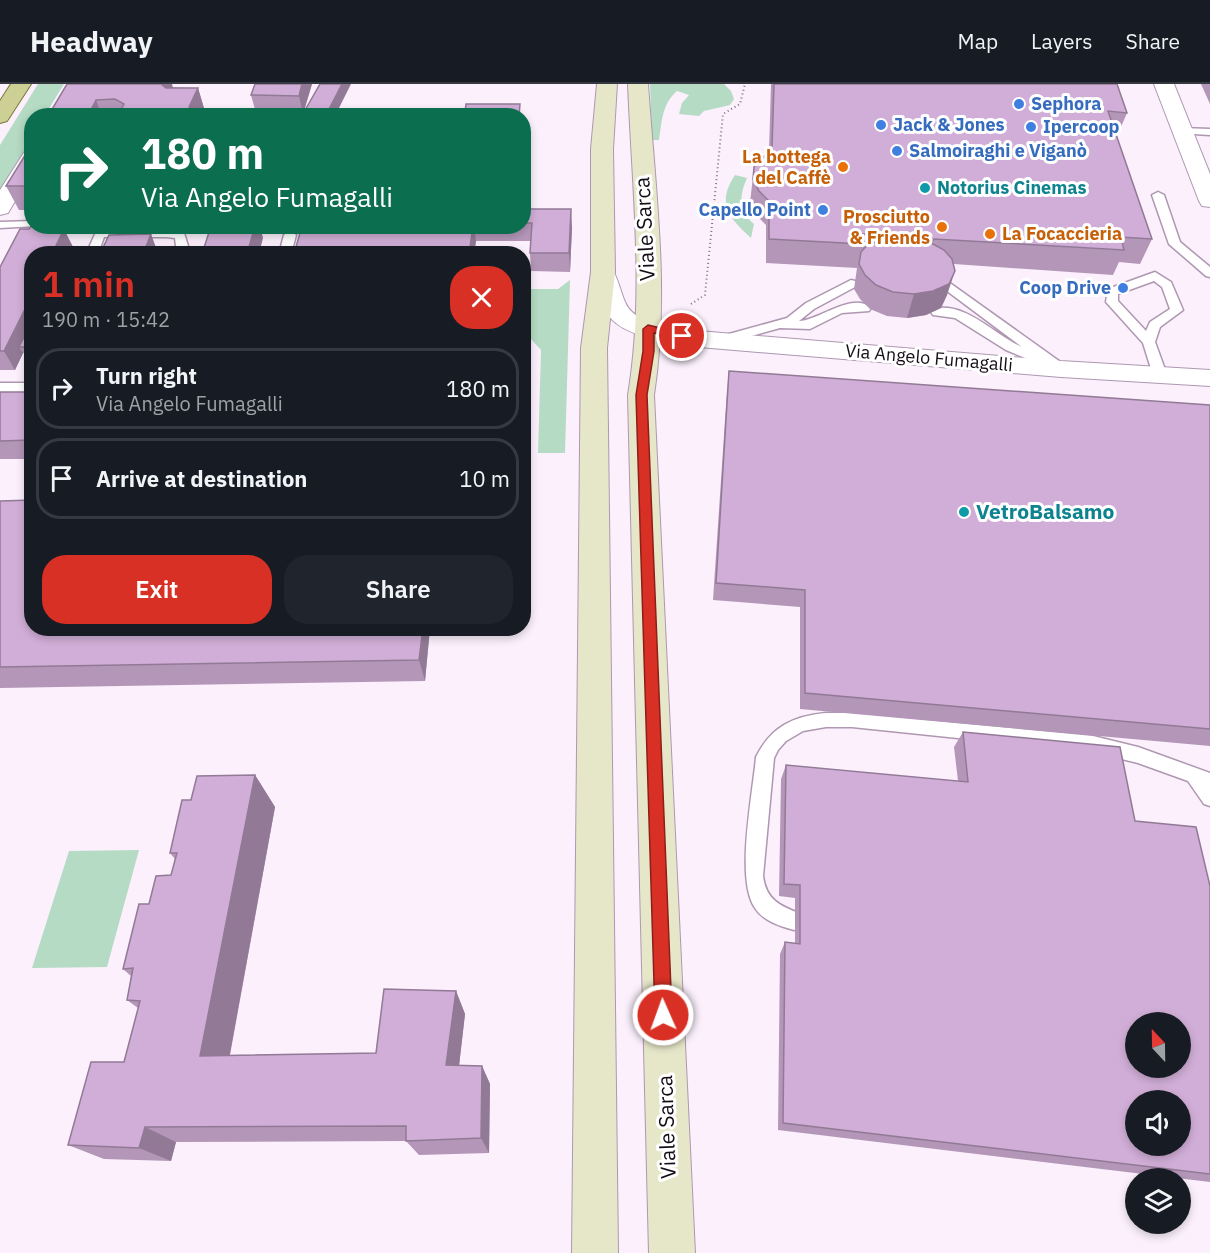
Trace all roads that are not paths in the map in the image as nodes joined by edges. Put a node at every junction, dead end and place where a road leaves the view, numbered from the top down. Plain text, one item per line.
1 (21, 84) edge
2 (607, 84) edge
3 (638, 84) edge
4 (1164, 84) edge
5 (0, 117) edge
6 (1181, 131) junction
7 (1210, 132) edge
8 (24, 168) edge
9 (1158, 195) dead end
10 (1210, 201) edge
11 (0, 208) edge
12 (24, 224) edge
13 (0, 225) edge
14 (171, 234) edge
15 (290, 235) dead end
16 (182, 246) edge
17 (287, 246) edge
18 (603, 272) junction
19 (1210, 273) edge
20 (851, 284) dead end
21 (947, 285) edge
22 (865, 308) dead end
23 (938, 312) edge
24 (769, 327) junction
25 (648, 329) junction
26 (719, 341) junction
27 (1149, 342) junction
28 (1061, 369) junction
29 (1160, 375) junction
30 (1210, 378) edge
31 (0, 388) edge
32 (24, 388) edge
33 (1202, 778) edge
34 (1210, 798) edge
35 (794, 921) dead end
36 (595, 1253) edge
37 (672, 1253) edge

1 - 5 main road
2 - 18 street, Viale Sarca
3 - 25 street, Viale Sarca
4 - 6 street
6 - 7 lane
6 - 10 street
8 - 11 street
9 - 19 lane
12 - 13 lane
14 - 16 lane
15 - 17 lane
18 - 25 street, Via Angelo Fumagalli
18 - 36 street, Viale Sarca
20 - 24 lane
21 - 28 lane
22 - 24 lane
23 - 28 lane
24 - 26 lane
25 - 26 street, Via Angelo Fumagalli
25 - 37 street, Viale Sarca
26 - 28 street, Via Angelo Fumagalli
27 - 27 lane
27 - 29 lane
28 - 29 street, Via Angelo Fumagalli
29 - 30 street, Via Angelo Fumagalli
31 - 32 lane
33 - 34 lane
33 - 35 lane

